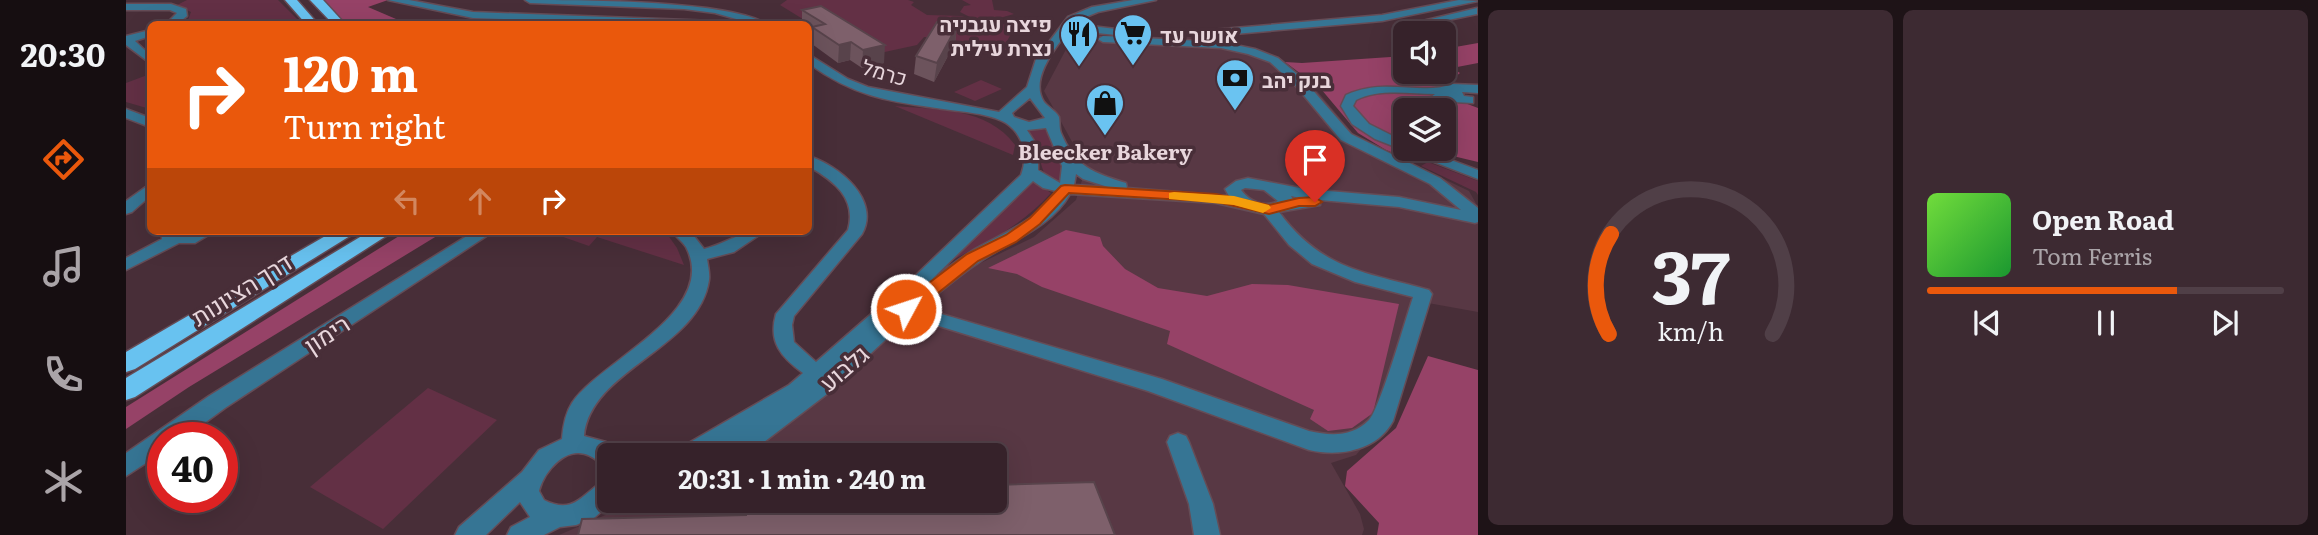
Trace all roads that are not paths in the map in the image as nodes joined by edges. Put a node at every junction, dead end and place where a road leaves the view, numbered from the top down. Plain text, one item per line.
1 (291, 0) edge
2 (316, 0) edge
3 (393, 0) edge
4 (530, 0) edge
5 (1137, 0) edge
6 (1151, 0) edge
7 (1474, 0) edge
8 (126, 7) edge
9 (1478, 10) edge
10 (175, 21) edge
11 (309, 21) edge
12 (336, 21) edge
13 (633, 21) edge
14 (755, 21) edge
15 (1065, 26) junction
16 (1354, 33) dead end
17 (147, 34) edge
18 (1329, 35) dead end
19 (1102, 38) dead end
20 (1258, 39) dead end
21 (127, 40) edge
22 (147, 57) edge
23 (812, 60) edge
24 (812, 72) edge
25 (842, 81) junction
26 (1033, 89) junction
27 (1476, 93) edge
28 (126, 113) edge
29 (1011, 114) junction
30 (1048, 115) junction
31 (147, 122) edge
32 (1393, 134) edge
33 (1393, 142) edge
34 (1069, 161) junction
35 (1441, 161) edge
36 (1456, 161) edge
37 (812, 163) edge
38 (1478, 169) edge
39 (1030, 171) junction
40 (1478, 175) edge
41 (1236, 186) junction
42 (1268, 186) junction
43 (1065, 189) junction
44 (147, 192) edge
45 (1455, 198) junction
46 (1270, 208) junction
47 (126, 209) edge
48 (1437, 209) junction
49 (1478, 218) edge
50 (1478, 225) edge
51 (198, 235) edge
52 (341, 235) edge
53 (378, 235) edge
54 (480, 235) edge
55 (685, 235) edge
56 (750, 235) edge
57 (171, 236) edge
58 (698, 256) junction
59 (126, 265) edge
60 (906, 309) junction
61 (126, 363) edge
62 (818, 373) junction
63 (126, 390) edge
64 (189, 422) edge
65 (1178, 442) dead end
66 (708, 443) edge
67 (746, 443) edge
68 (573, 445) junction
69 (597, 448) edge
70 (147, 451) edge
71 (126, 466) edge
72 (528, 480) junction
73 (597, 501) edge
74 (555, 517) junction
75 (468, 535) edge
76 (520, 535) edge
77 (1207, 535) edge

1 - 11 highway
2 - 12 highway
3 - 13 street
4 - 14 street
5 - 6 street
5 - 15 street
7 - 15 street
8 - 10 street
9 - 16 street
15 - 26 street
17 - 21 street
18 - 20 street
19 - 45 street
21 - 22 street
23 - 25 street, כרמל
24 - 25 street
25 - 29 street, כרמל
26 - 29 street
26 - 30 street
27 - 32 street
27 - 33 street
28 - 31 street
29 - 30 street
29 - 30 street
29 - 39 street
30 - 34 street
34 - 41 street
34 - 43 street
35 - 40 street
36 - 38 street
37 - 62 street
39 - 43 street
39 - 62 street, גלבוע
41 - 42 street
41 - 46 street
42 - 46 street
42 - 48 street
43 - 46 street
43 - 60 street, גלבוע
44 - 47 street
45 - 48 street
45 - 49 street
46 - 50 street
46 - 60 street
48 - 49 street
51 - 57 street
52 - 61 highway, דרך הציונות
53 - 63 highway, דרך הציונות
54 - 64 street, רימון
55 - 58 street
56 - 58 street
57 - 59 street
58 - 68 street
60 - 67 street, גלבוע
62 - 66 street, גלבוע
65 - 77 street
68 - 69 street
68 - 72 street
70 - 71 street, רימון
72 - 74 street
72 - 75 street
73 - 74 street
74 - 76 street

